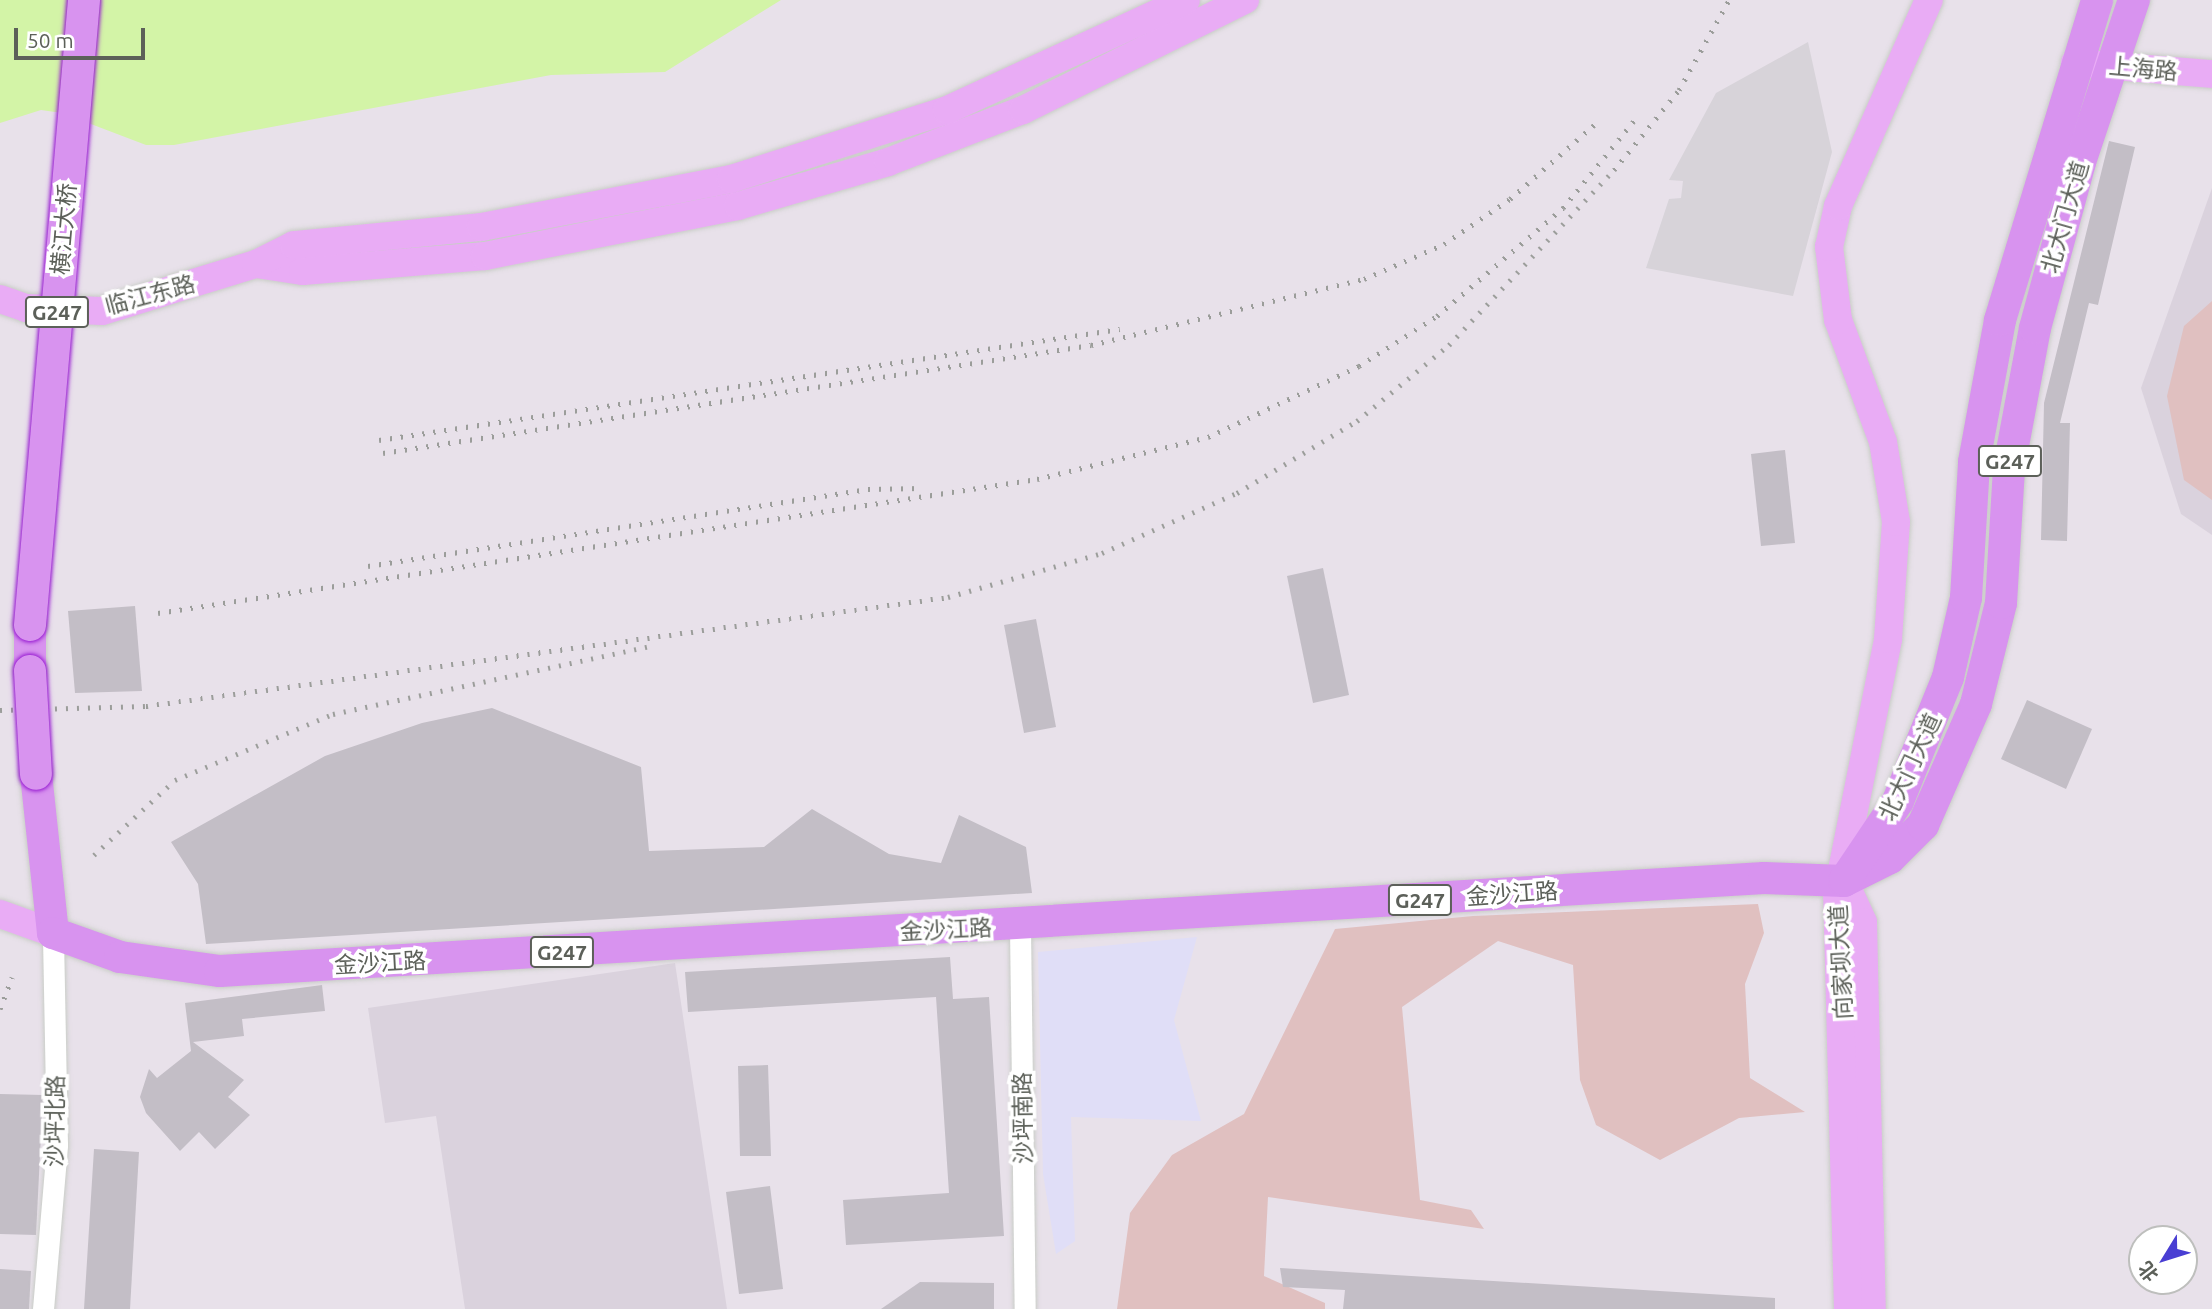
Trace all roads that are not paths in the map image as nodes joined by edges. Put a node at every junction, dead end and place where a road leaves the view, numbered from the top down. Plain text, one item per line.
1 (84, 0) edge
2 (1186, 0) edge
3 (1245, 0) edge
4 (1929, 0) edge
5 (2097, 0) edge
6 (2134, 0) edge
7 (2075, 63) junction
8 (2111, 66) junction
9 (2212, 74) edge
10 (256, 264) junction
11 (0, 299) edge
12 (1844, 881) junction
13 (0, 914) edge
14 (1020, 926) junction
15 (53, 933) junction
16 (43, 1309) edge
17 (1025, 1309) edge
18 (1849, 1309) edge
19 (1872, 1309) edge

1 - 15 highway, 横江大桥 / G247, bridge
2 - 10 main road, 临江东路
3 - 10 main road
4 - 12 main road
5 - 7 highway, 北大门大道 / G247
6 - 8 highway, 北大门大道 / G247
7 - 8 main road, 上海路
7 - 12 highway, 北大门大道 / G247
8 - 9 main road, 上海路
8 - 12 highway, 北大门大道 / G247
10 - 11 main road, 临江东路
12 - 14 highway, 金沙江路 / G247
12 - 18 main road, 向家坝大道
12 - 19 main road, 向家坝大道
13 - 15 main road
14 - 15 highway, 金沙江路 / G247
14 - 17 street, 沙坪南路
15 - 16 street, 沙坪北路

